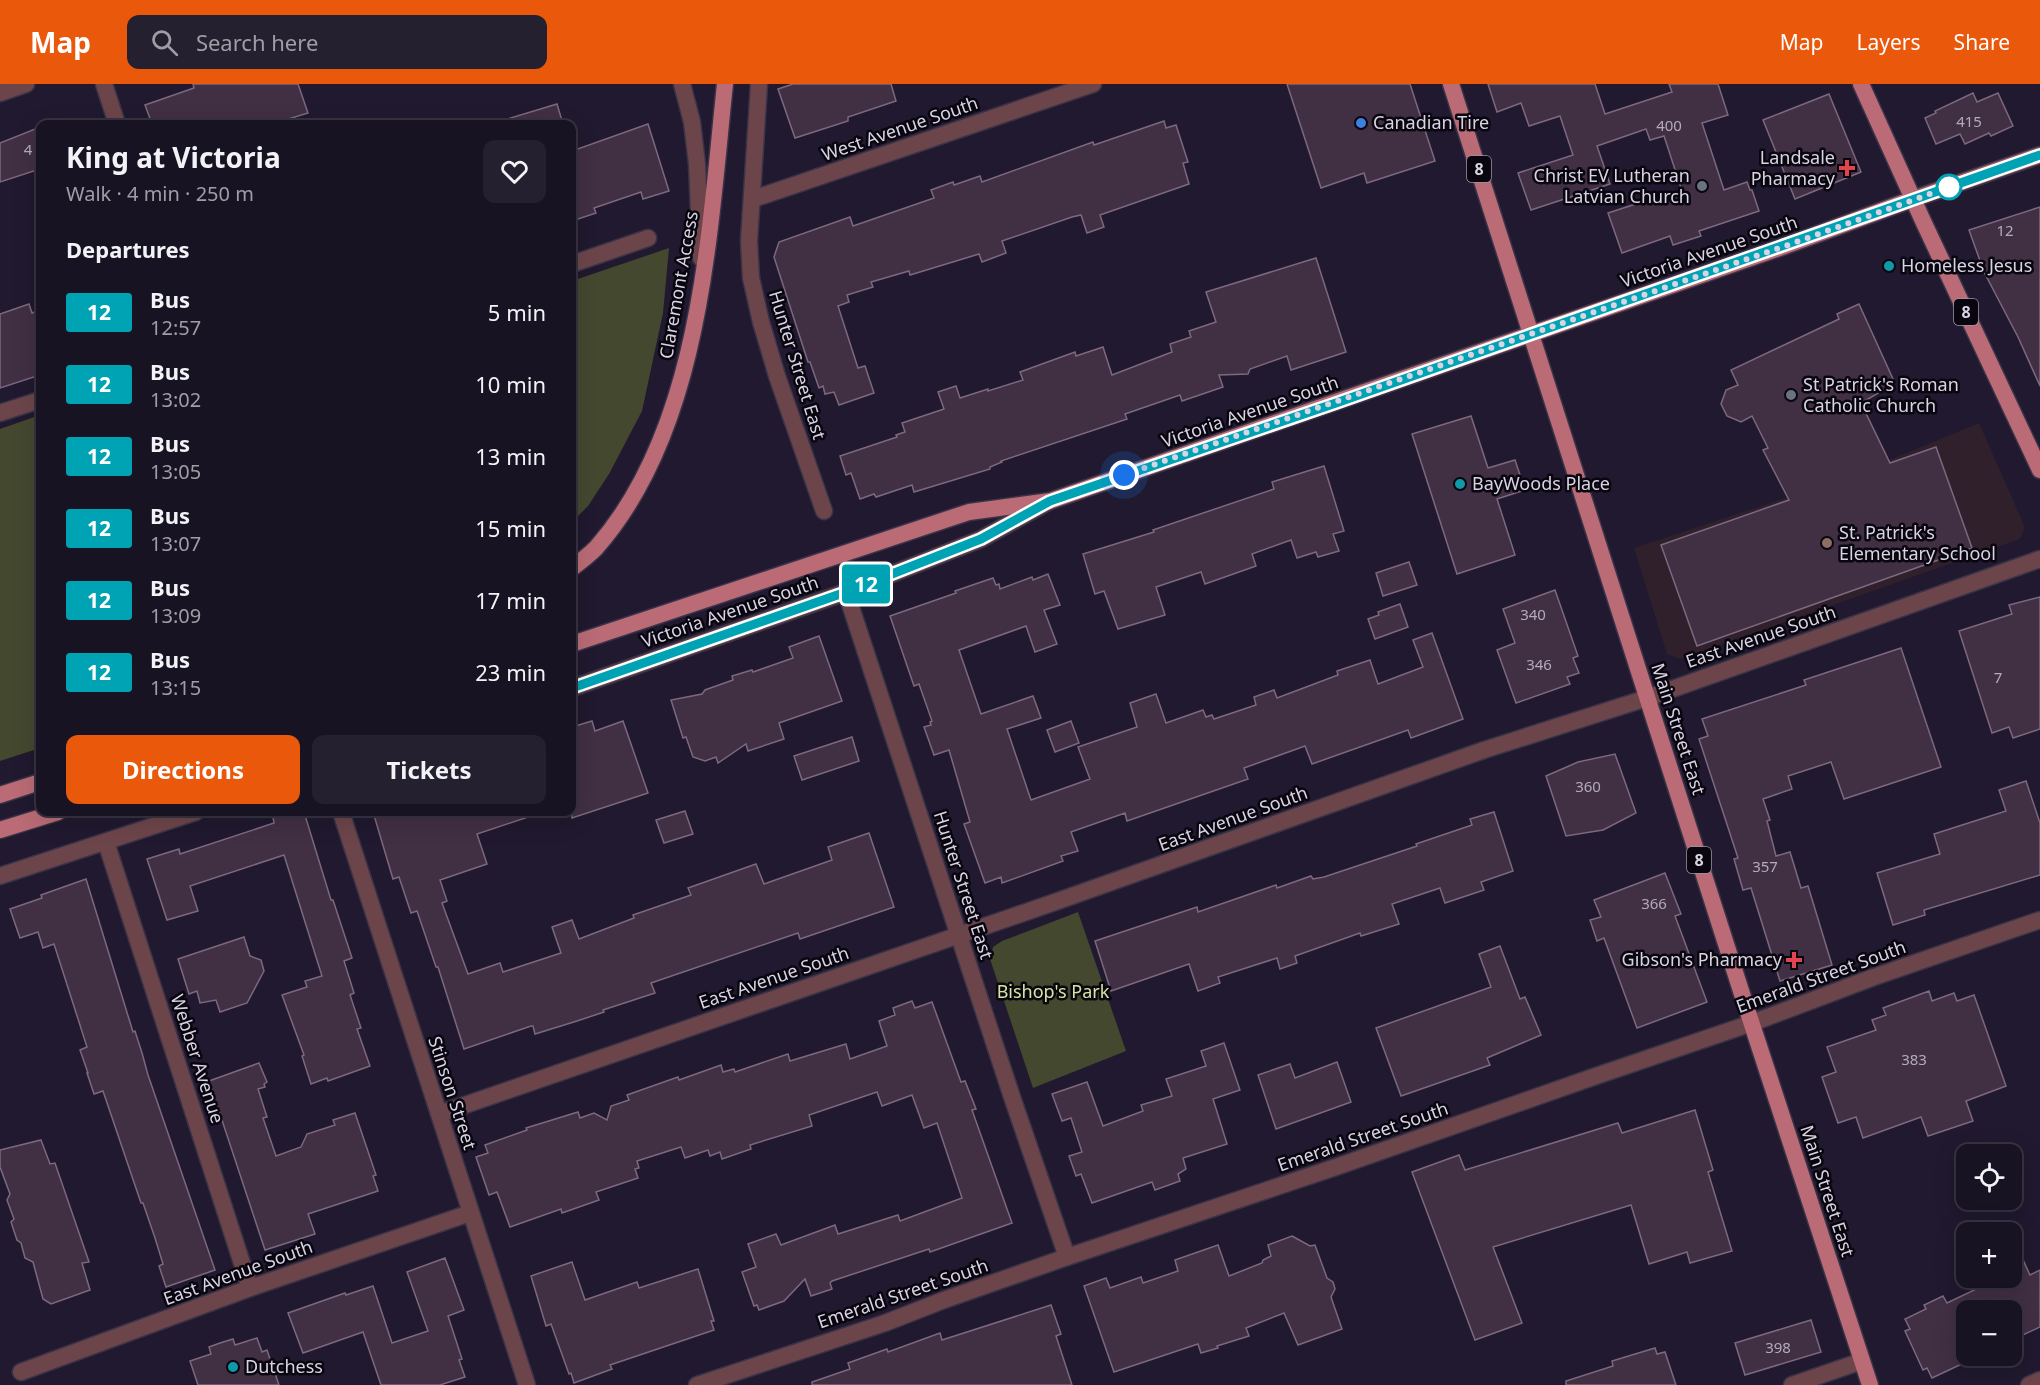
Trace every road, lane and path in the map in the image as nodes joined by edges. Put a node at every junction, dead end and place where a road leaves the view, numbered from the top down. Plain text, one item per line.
1 (26, 84) edge
2 (104, 84) edge
3 (682, 84) edge
4 (725, 84) edge
5 (759, 84) edge
6 (1093, 84) edge
7 (1451, 84) edge
8 (1861, 84) edge
9 (0, 93) edge
10 (116, 120) edge
11 (2040, 155) edge
12 (753, 199) junction
13 (1913, 199) junction
14 (648, 238) dead end
15 (576, 263) edge
16 (702, 274) junction
17 (1531, 334) junction
18 (36, 401) edge
19 (0, 413) edge
20 (2040, 470) edge
21 (1050, 501) junction
22 (824, 511) dead end
23 (2040, 559) edge
24 (576, 565) edge
25 (846, 592) junction
26 (576, 643) edge
27 (576, 687) edge
28 (1647, 698) junction
29 (36, 783) edge
30 (0, 795) edge
31 (45, 816) edge
32 (184, 816) edge
33 (342, 816) edge
34 (0, 830) edge
35 (106, 842) junction
36 (0, 876) edge
37 (2040, 920) edge
38 (960, 934) junction
39 (1752, 1023) junction
40 (439, 1114) junction
41 (470, 1213) junction
42 (1067, 1257) junction
43 (250, 1288) junction
44 (1862, 1361) junction
45 (21, 1372) dead end
46 (2040, 1380) edge
47 (527, 1385) edge
48 (697, 1385) edge
49 (1792, 1385) edge
50 (1870, 1385) edge
51 (2029, 1385) edge

1 - 9 street
2 - 10 street
3 - 16 street
4 - 16 main road, Claremont Access
5 - 12 street, Hunter Street East
6 - 12 street, West Avenue South
7 - 17 main road, Main Street East / 8
8 - 13 main road, 8
11 - 13 main road
12 - 22 street, Hunter Street East
13 - 17 main road, Victoria Avenue South
13 - 20 main road, 8
14 - 15 street
16 - 24 main road, Claremont Access
17 - 21 main road, Victoria Avenue South
17 - 28 main road, Main Street East / 8
18 - 19 street
21 - 25 street, Victoria Avenue South
21 - 26 main road
23 - 28 street, East Avenue South
25 - 27 street, Victoria Avenue South
25 - 38 street, Hunter Street East
28 - 38 street, East Avenue South
28 - 39 main road, Main Street East / 8
29 - 30 main road
31 - 34 main road
32 - 35 street
33 - 40 street, Stinson Street
35 - 36 street
35 - 43 street, Webber Avenue
37 - 39 street, Emerald Street South
38 - 40 street, East Avenue South
38 - 42 street, Hunter Street East
39 - 42 street, Emerald Street South
39 - 44 main road, Main Street East / 8
40 - 41 street, Stinson Street
41 - 43 street, East Avenue South
41 - 47 street, Stinson Street
42 - 48 street, Emerald Street South
43 - 45 street, East Avenue South
44 - 49 street
44 - 50 main road, Main Street East / 8
46 - 51 street

